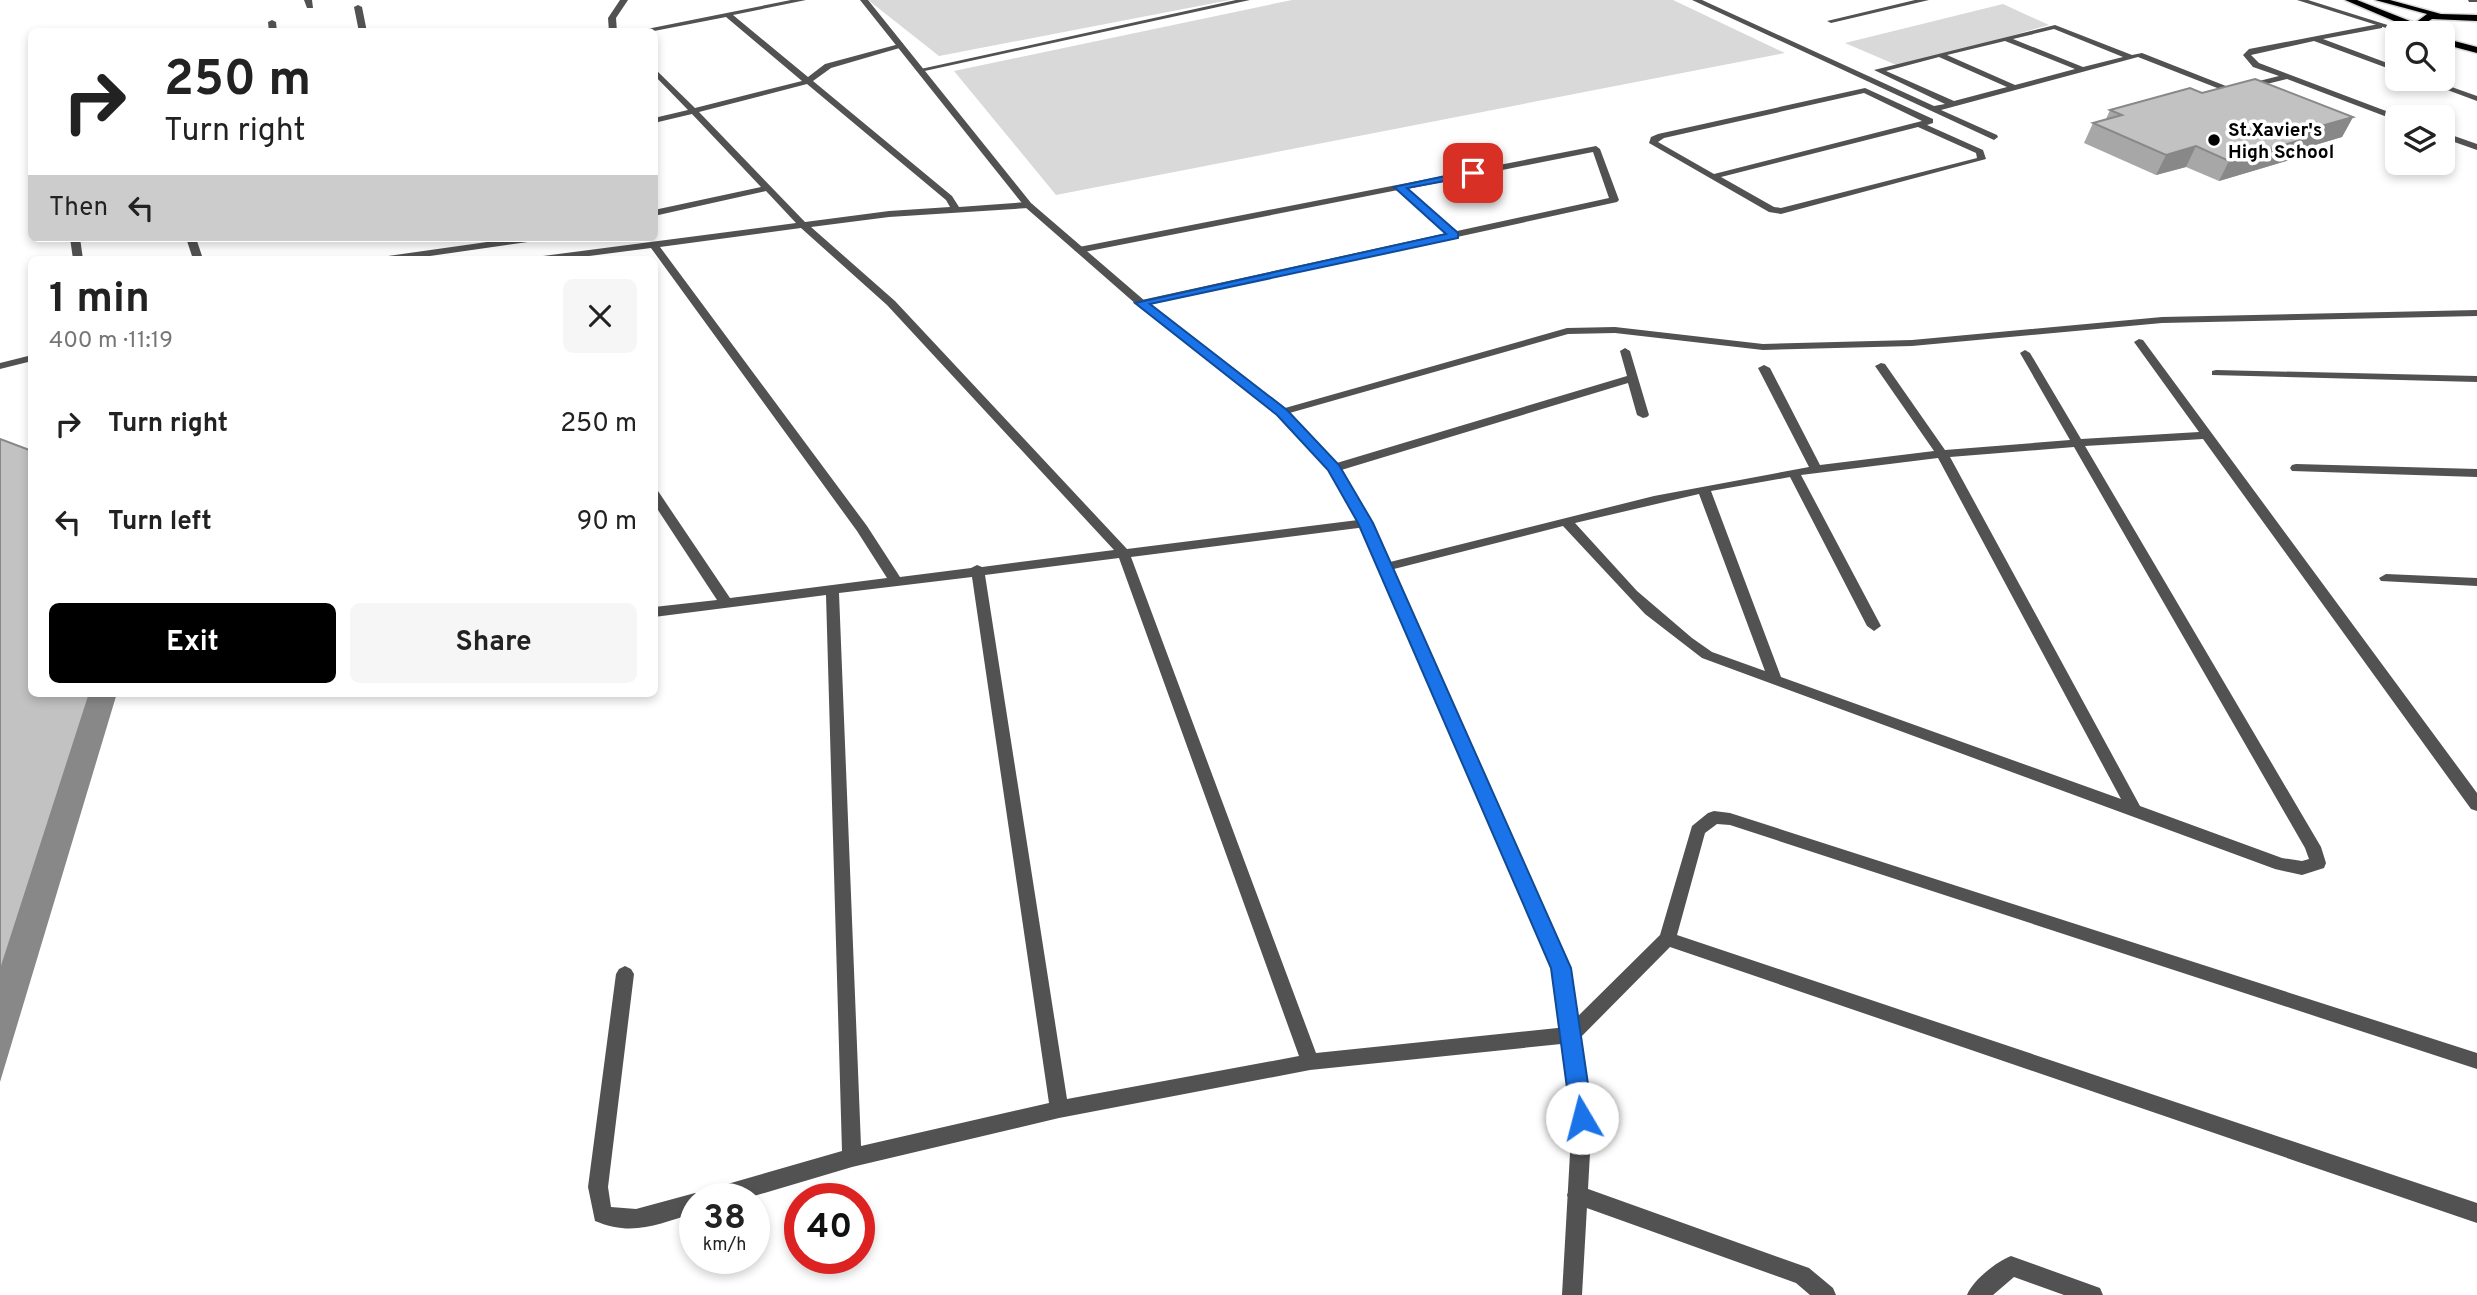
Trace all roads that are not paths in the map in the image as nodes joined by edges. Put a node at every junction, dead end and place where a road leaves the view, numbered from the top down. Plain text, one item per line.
1 (624, 0) edge
2 (742, 0) edge
3 (802, 0) edge
4 (864, 0) edge
5 (1246, 0) edge
6 (1696, 0) edge
7 (2301, 0) edge
8 (2349, 0) edge
9 (2379, 0) edge
10 (2472, 0) edge
11 (2477, 0) edge
12 (1918, 1) edge
13 (358, 7) dead end
14 (738, 12) junction
15 (727, 14) junction
16 (2444, 15) junction
17 (2477, 18) edge
18 (1831, 21) dead end
19 (2399, 21) edge
20 (2421, 21) edge
21 (272, 22) dead end
22 (2379, 26) junction
23 (2385, 27) edge
24 (273, 28) edge
25 (362, 28) edge
26 (613, 28) edge
27 (655, 28) edge
28 (2314, 38) junction
29 (2006, 39) junction
30 (2455, 44) edge
31 (900, 45) junction
32 (2477, 50) edge
33 (1940, 55) junction
34 (2131, 57) junction
35 (2385, 64) edge
36 (2083, 69) junction
37 (920, 70) junction
38 (658, 74) edge
39 (2286, 77) junction
40 (806, 82) junction
41 (2015, 88) junction
42 (2455, 91) edge
43 (2477, 99) edge
44 (1953, 104) junction
45 (1934, 109) junction
46 (693, 111) junction
47 (2385, 113) edge
48 (1949, 116) junction
49 (658, 120) edge
50 (1930, 121) junction
51 (1919, 124) junction
52 (1994, 137) dead end
53 (2455, 139) edge
54 (2477, 147) edge
55 (1712, 177) junction
56 (1399, 187) junction
57 (768, 188) junction
58 (1028, 205) junction
59 (957, 210) junction
60 (658, 212) edge
61 (803, 225) junction
62 (1455, 235) junction
63 (506, 242) edge
64 (654, 245) junction
65 (1079, 250) junction
66 (409, 256) edge
67 (567, 256) edge
68 (1141, 303) junction
69 (2477, 313) edge
70 (2139, 342) dead end
71 (1625, 351) dead end
72 (2025, 353) dead end
73 (28, 359) edge
74 (0, 366) edge
75 (1881, 366) dead end
76 (1764, 368) dead end
77 (2216, 373) dead end
78 (1632, 378) junction
79 (2477, 379) edge
80 (1282, 412) junction
81 (1643, 415) dead end
82 (2207, 435) junction
83 (2080, 443) junction
84 (1942, 454) junction
85 (1334, 468) junction
86 (2296, 468) dead end
87 (1816, 469) junction
88 (1794, 473) junction
89 (2477, 473) edge
90 (1704, 490) junction
91 (658, 500) edge
92 (1567, 522) junction
93 (1366, 523) junction
94 (1123, 552) junction
95 (1386, 567) junction
96 (977, 569) junction
97 (2386, 578) dead end
98 (895, 580) junction
99 (2477, 582) edge
100 (832, 588) junction
101 (726, 602) junction
102 (658, 610) edge
103 (1874, 626) dead end
104 (1775, 679) junction
105 (2477, 804) edge
106 (2135, 811) junction
107 (1667, 939) junction
108 (625, 974) dead end
109 (1571, 1035) junction
110 (2477, 1061) edge
111 (1310, 1062) junction
112 (1059, 1110) junction
113 (852, 1158) junction
114 (765, 1183) edge
115 (1577, 1195) junction
116 (679, 1207) edge
117 (2477, 1213) edge
118 (1572, 1295) edge
119 (1826, 1295) edge
120 (1977, 1295) edge
121 (2093, 1295) edge

1 - 26 street
2 - 14 street
3 - 14 street
4 - 31 street
5 - 37 street
6 - 45 street
7 - 22 street
8 - 19 main road
9 - 16 main road
10 - 11 street
12 - 18 street
13 - 25 street
14 - 15 street
15 - 27 street
15 - 40 street
16 - 17 main road
16 - 20 main road
21 - 24 street
22 - 23 street
22 - 28 street
28 - 35 street
28 - 39 street
29 - 33 street
29 - 34 street
29 - 36 street
30 - 32 main road
31 - 37 street
31 - 40 street
33 - 41 street
33 - 44 street
34 - 36 street
34 - 39 street
36 - 41 street
37 - 58 street
38 - 46 street
39 - 47 street
40 - 46 street
40 - 59 street
41 - 44 street
42 - 43 street
44 - 45 street
45 - 48 street
46 - 49 street
46 - 57 street
48 - 50 street
48 - 52 street
50 - 51 street
50 - 55 street
51 - 55 street
51 - 55 street
53 - 54 street
56 - 62 street
56 - 62 street
56 - 65 street
57 - 60 street
57 - 61 street
58 - 59 street
58 - 65 street
59 - 61 street
61 - 64 street
61 - 94 street
62 - 68 street
63 - 66 street
64 - 67 street
64 - 98 street
65 - 68 street
68 - 80 street
69 - 80 street
70 - 82 street
71 - 78 street
72 - 83 street
73 - 74 street
75 - 84 street
76 - 87 street
77 - 79 street
78 - 81 street
78 - 85 street
80 - 85 street
82 - 83 street
82 - 105 street
83 - 84 street
83 - 106 street
84 - 87 street
84 - 106 street
85 - 93 street
86 - 89 street
87 - 88 street
88 - 90 street
88 - 103 street
90 - 92 street
90 - 104 street
91 - 101 street
92 - 95 street
92 - 104 street
93 - 94 street
93 - 95 street
94 - 96 street
94 - 111 street
95 - 109 street
96 - 98 street
96 - 112 street
97 - 99 street
98 - 100 street
100 - 101 street
100 - 113 street
101 - 102 street
104 - 106 street
107 - 109 street
107 - 110 street
107 - 117 street
108 - 116 street
109 - 111 street
109 - 115 street
111 - 112 street
112 - 113 street
113 - 114 street
115 - 118 street
115 - 119 street
120 - 121 street

